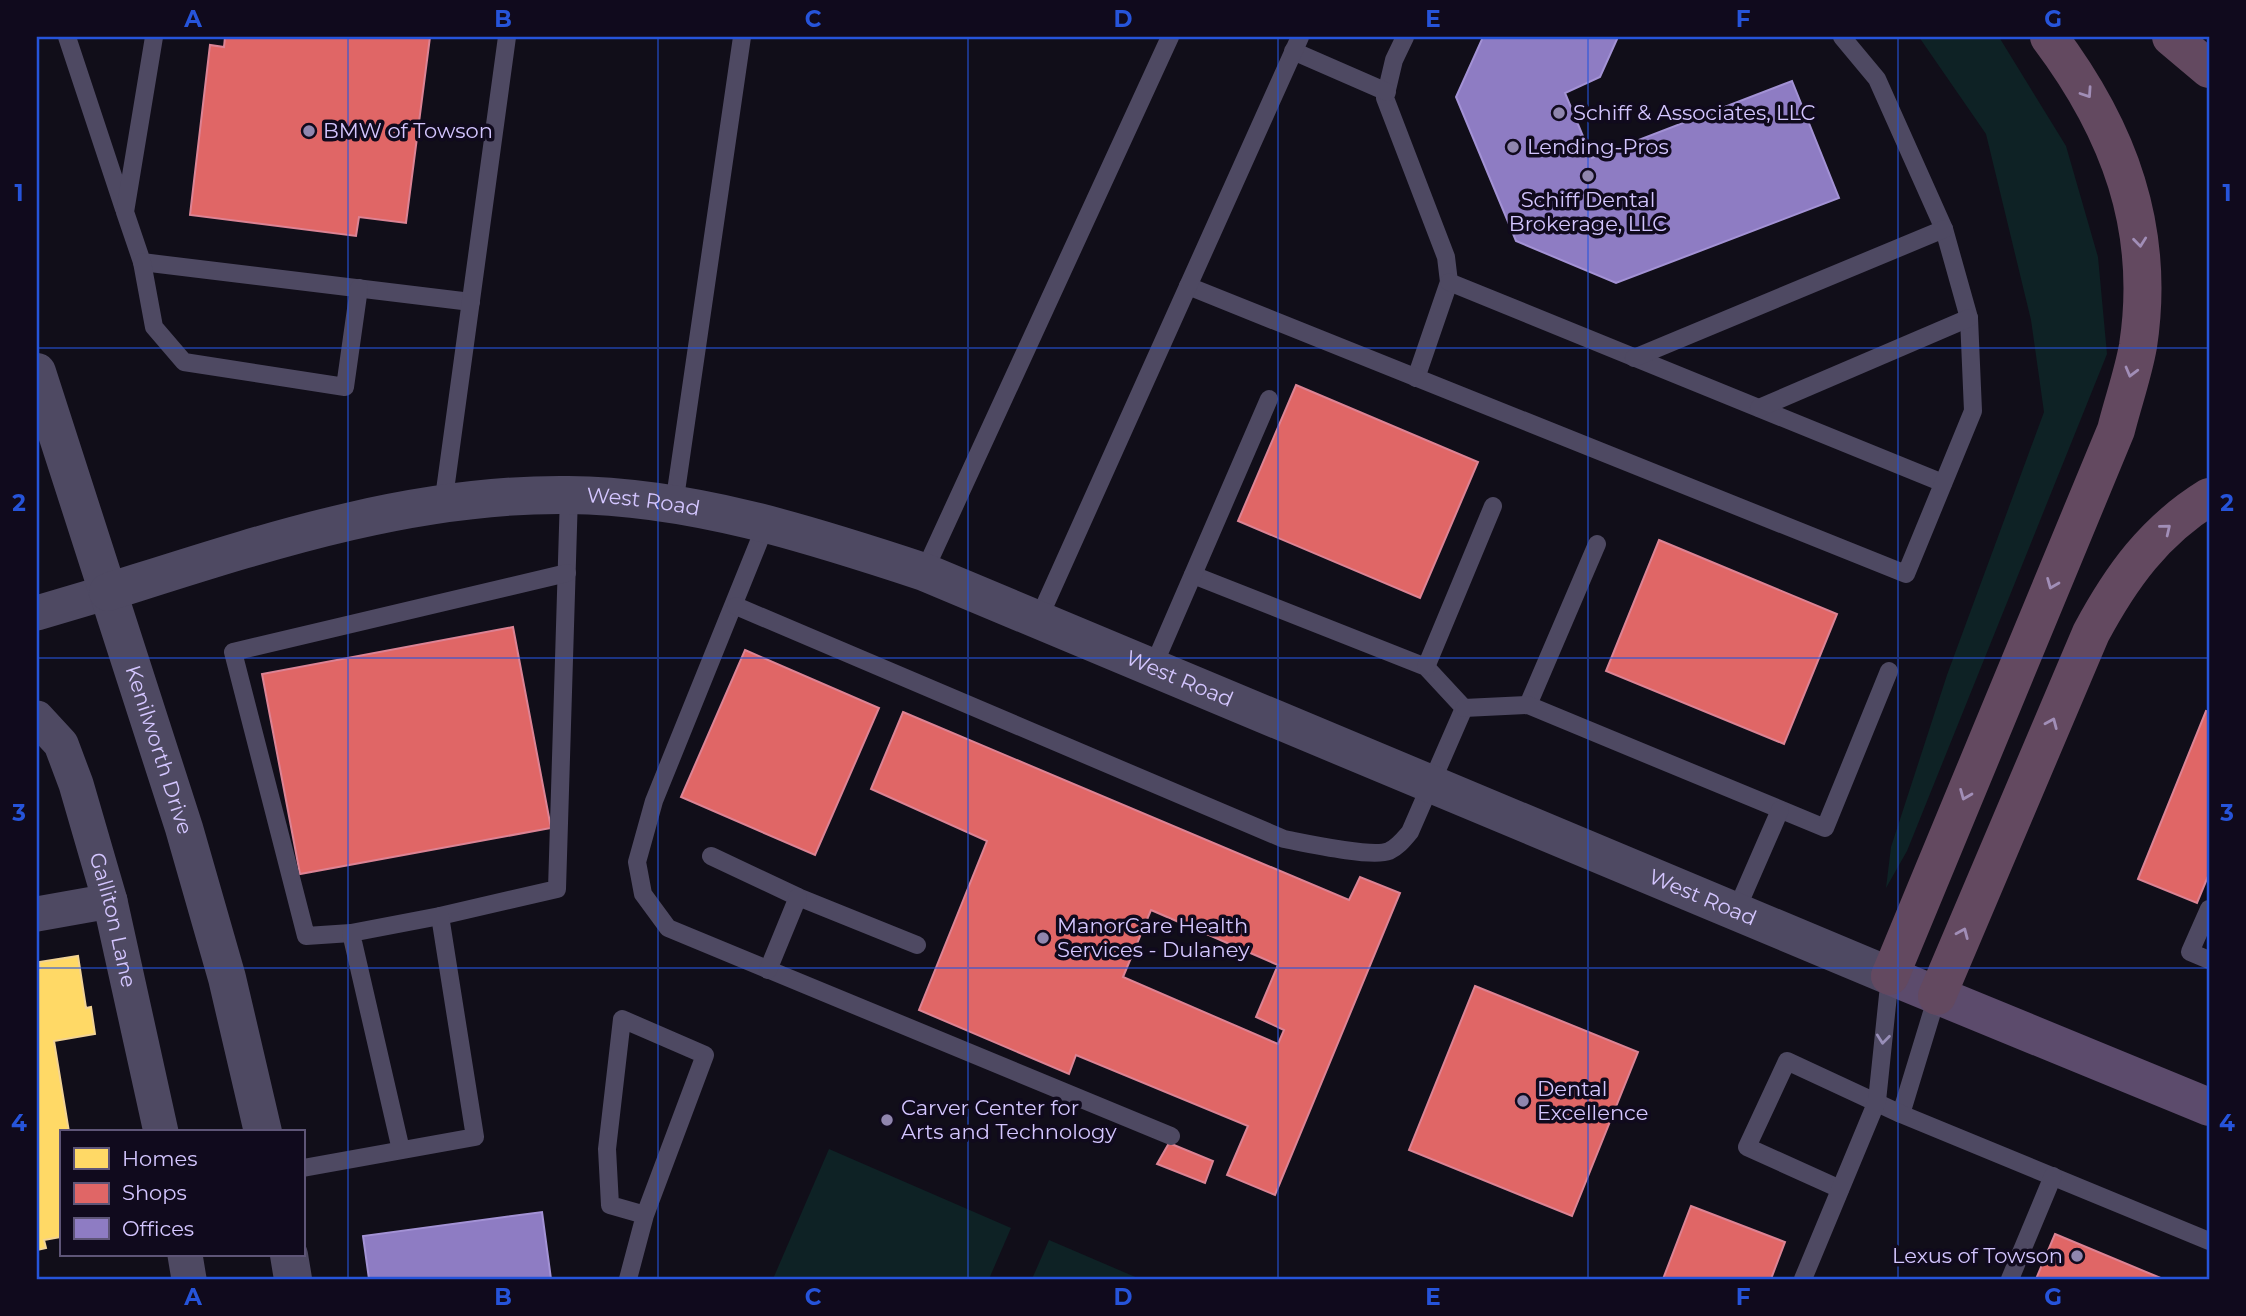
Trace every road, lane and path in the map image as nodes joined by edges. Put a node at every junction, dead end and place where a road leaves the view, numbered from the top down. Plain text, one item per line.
1 (67, 37) edge
2 (154, 37) edge
3 (507, 37) edge
4 (742, 37) edge
5 (1170, 37) edge
6 (1405, 37) edge
7 (1842, 37) edge
8 (2049, 37) edge
9 (2171, 37) edge
10 (1296, 44) edge
11 (2209, 69) edge
12 (1387, 93) junction
13 (125, 212) junction
14 (1944, 229) junction
15 (142, 262) junction
16 (1449, 282) junction
17 (1188, 286) junction
18 (359, 288) junction
19 (471, 302) junction
20 (1969, 318) junction
21 (1634, 358) junction
22 (37, 372) edge
23 (1416, 378) junction
24 (1269, 398) dead end
25 (1759, 408) junction
26 (1943, 483) junction
27 (569, 495) junction
28 (2209, 497) edge
29 (443, 505) junction
30 (674, 505) junction
31 (1493, 506) dead end
32 (766, 524) junction
33 (1597, 544) dead end
34 (924, 572) junction
35 (567, 573) junction
36 (1193, 575) junction
37 (108, 592) junction
38 (736, 606) junction
39 (37, 613) edge
40 (1038, 618) junction
41 (1153, 667) junction
42 (1426, 667) junction
43 (1889, 671) dead end
44 (1528, 705) junction
45 (1464, 708) junction
46 (37, 718) edge
47 (1431, 784) junction
48 (1780, 810) junction
49 (710, 856) dead end
50 (797, 897) junction
51 (110, 901) junction
52 (2209, 909) edge
53 (1735, 911) junction
54 (37, 914) edge
55 (440, 916) junction
56 (351, 933) junction
57 (917, 946) dead end
58 (2209, 960) edge
59 (768, 970) junction
60 (1890, 976) junction
61 (1937, 996) junction
62 (1877, 1101) junction
63 (2209, 1107) edge
64 (1901, 1114) junction
65 (161, 1130) edge
66 (263, 1130) edge
67 (1171, 1136) dead end
68 (401, 1150) junction
69 (304, 1168) edge
70 (2053, 1176) junction
71 (1840, 1189) junction
72 (645, 1215) junction
73 (2209, 1241) edge
74 (185, 1256) edge
75 (289, 1256) edge
76 (189, 1279) edge
77 (293, 1279) edge
78 (628, 1279) edge
79 (1803, 1279) edge
80 (2010, 1279) edge

1 - 13 lane
2 - 13 lane
3 - 19 lane
4 - 30 lane
5 - 34 lane
6 - 12 lane
7 - 14 lane
8 -> 60 highway
9 - 11 highway
10 - 12 lane
10 - 17 lane
12 - 16 lane
13 - 15 lane
14 - 20 lane
14 - 21 lane
15 - 18 lane
15 - 18 lane
16 - 21 lane
16 - 23 lane
17 - 23 lane
17 - 40 lane
18 - 19 lane
19 - 29 lane
20 - 25 lane
20 - 26 lane
21 - 25 lane
22 - 37 street, Kenilworth Drive
23 - 26 lane
24 - 36 lane
25 - 26 lane
27 - 29 street, West Road
27 - 30 street, West Road
27 - 35 lane
61 -> 28 highway
29 - 37 street, West Road
30 - 32 street, West Road
31 - 42 lane
32 - 34 street, West Road
32 - 38 lane
33 - 44 lane
34 - 40 street, West Road
35 - 55 lane
35 - 56 lane
36 - 41 lane
36 - 42 lane
37 - 39 street
37 - 66 street, Kenilworth Drive
38 - 47 lane
38 - 59 lane
40 - 41 street, West Road
41 - 47 street, West Road
42 - 45 lane
43 - 48 lane
44 - 45 lane
44 - 48 lane
45 - 47 lane
46 - 51 street, Galliton Lane
47 - 53 street, West Road
48 - 53 lane
49 - 50 lane
50 - 57 lane
50 - 59 lane
51 - 54 street
51 - 65 street, Galliton Lane
52 - 58 lane
53 - 60 street, West Road
55 - 56 lane
55 - 68 lane
56 - 68 lane
59 - 67 lane
60 - 61 main road, West Road
60 -> 62 lane
61 - 63 main road, West Road
61 - 64 lane
62 - 64 lane
62 - 71 lane
62 - 71 lane
64 - 70 lane
68 - 69 lane
70 - 73 lane
70 - 80 lane
71 - 79 lane
72 - 72 lane
72 - 78 lane
74 - 76 street
75 - 77 street

